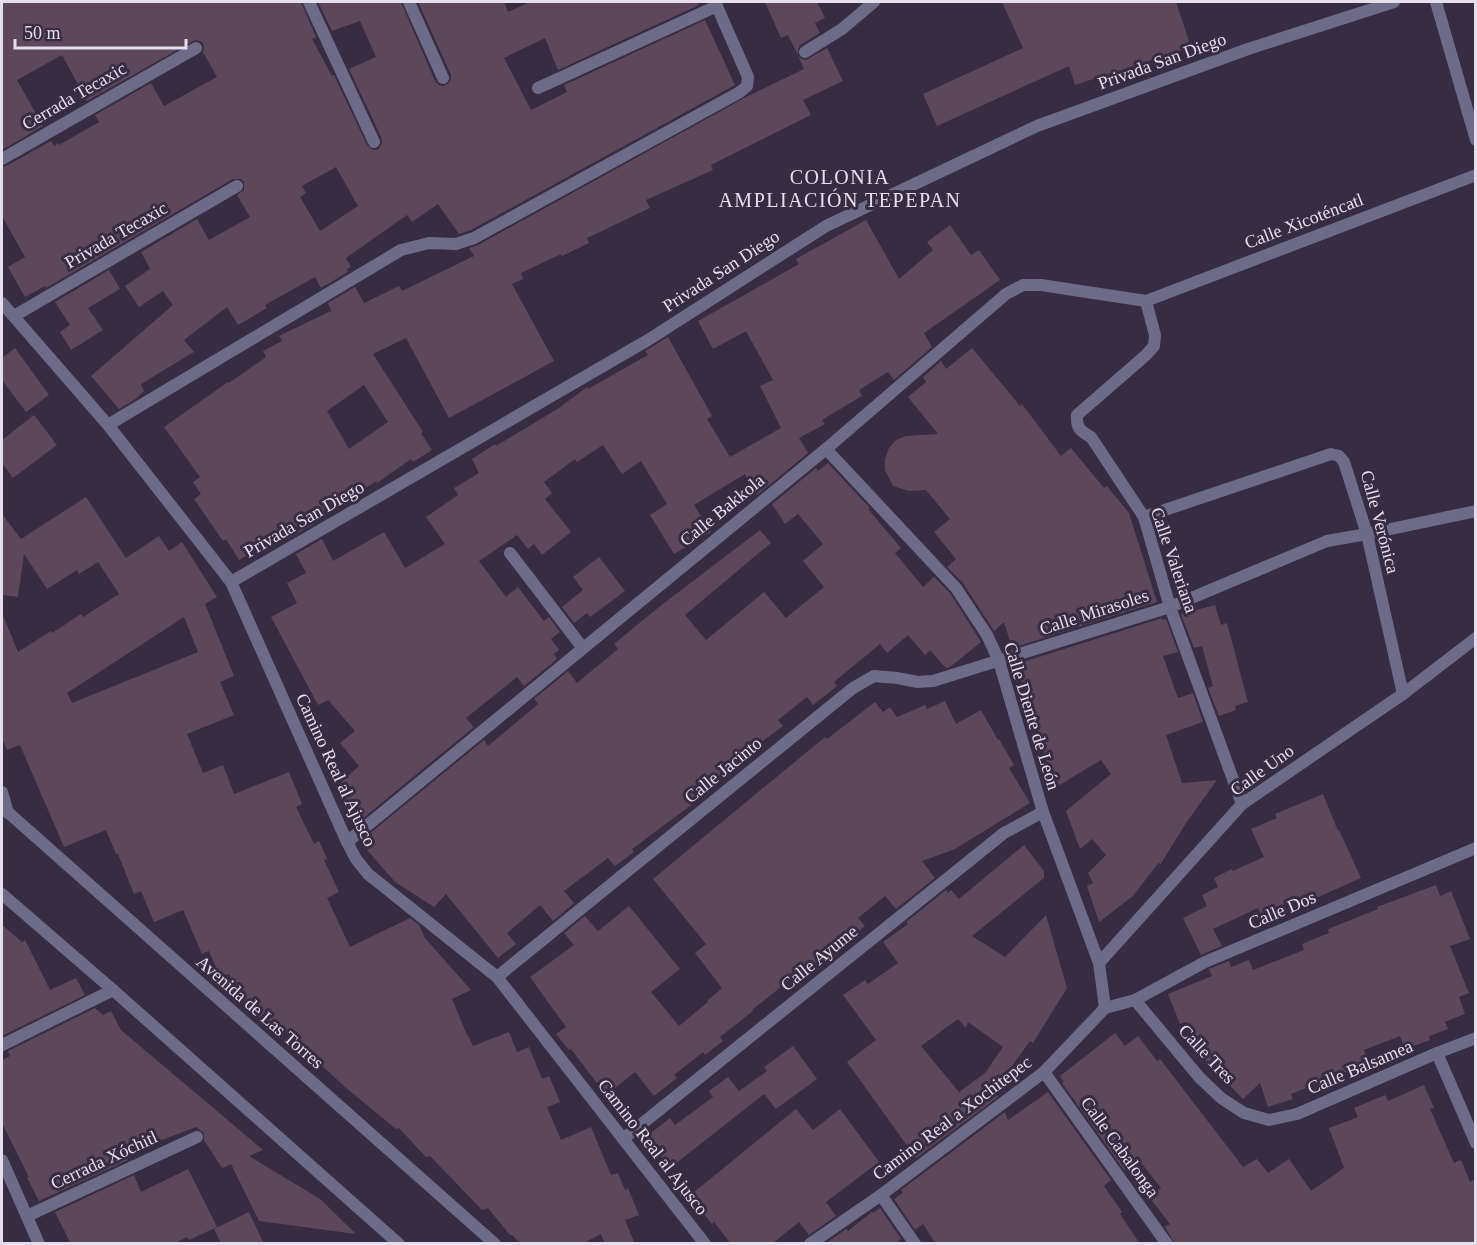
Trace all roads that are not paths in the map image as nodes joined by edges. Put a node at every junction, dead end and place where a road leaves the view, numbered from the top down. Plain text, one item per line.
1 (309, 2) edge
2 (409, 2) edge
3 (874, 2) edge
4 (1394, 2) edge
5 (1436, 2) edge
6 (716, 4) edge
7 (196, 48) dead end
8 (805, 52) dead end
9 (443, 78) dead end
10 (538, 88) dead end
11 (1476, 140) edge
12 (374, 142) dead end
13 (2, 159) edge
14 (1476, 175) edge
15 (237, 186) dead end
16 (1146, 301) junction
17 (2, 303) edge
18 (14, 316) junction
19 (108, 425) junction
20 (826, 449) junction
21 (1476, 511) edge
22 (1144, 517) junction
23 (1367, 534) junction
24 (510, 553) dead end
25 (231, 582) junction
26 (1170, 607) junction
27 (1476, 638) edge
28 (582, 647) junction
29 (999, 661) junction
30 (1403, 694) junction
31 (2, 792) edge
32 (1242, 804) junction
33 (5, 810) edge
34 (1043, 812) junction
35 (347, 842) junction
36 (1476, 848) edge
37 (2, 894) edge
38 (1099, 963) junction
39 (497, 977) junction
40 (113, 990) junction
41 (1135, 1000) junction
42 (1105, 1008) junction
43 (1476, 1038) edge
44 (2, 1045) edge
45 (1437, 1053) junction
46 (1044, 1072) junction
47 (1297, 1114) joint
48 (197, 1137) dead end
49 (623, 1139) junction
50 (1476, 1143) edge
51 (2, 1160) edge
52 (7, 1185) edge
53 (881, 1195) junction
54 (27, 1216) junction
55 (39, 1244) edge
56 (399, 1244) edge
57 (495, 1244) edge
58 (705, 1244) edge
59 (810, 1244) edge
60 (915, 1244) edge
61 (1167, 1244) edge

1 - 12 street
2 - 9 street
3 - 8 street
4 - 25 street, Privada San Diego
5 - 11 street
6 - 10 street
6 - 19 street
7 - 13 street, Cerrada Tecaxic
14 - 16 street, Calle Xicoténcatl
15 - 18 street, Privada Tecaxic
16 - 20 street, Calle Bakkola
16 - 22 street, Calle Valeriana
17 - 18 street, Camino Real al Ajusco
18 - 19 street, Camino Real al Ajusco
19 - 25 street, Camino Real al Ajusco
20 - 28 street, Calle Bakkola
20 - 29 street, Calle Diente de León
21 - 23 street
22 - 23 street, Calle Verónica
22 - 26 street, Calle Valeriana
23 - 26 street, Calle Mirasoles
23 - 30 street, Calle Verónica
24 - 28 street
25 - 35 street, Camino Real al Ajusco
26 - 29 street, Calle Mirasoles
26 - 32 street, Calle Valeriana
27 - 30 street, Calle Uno
28 - 35 street, Calle Bakkola
29 - 34 street, Calle Diente de León
29 - 39 street, Calle Jacinto
30 - 32 street, Calle Uno
31 - 33 street
32 - 38 street, Calle Uno
33 - 57 street, Avenida de Las Torres
34 - 38 street, Calle Diente de León
34 - 49 street, Calle Ayume
35 - 39 street, Camino Real al Ajusco
36 - 41 street, Calle Dos
37 - 40 street
38 - 42 street, Calle Diente de León
39 - 49 street, Camino Real al Ajusco
40 - 44 street
40 - 56 street
41 - 42 street, Calle Dos
41 - 47 street, Calle Tres
42 - 46 street, Camino Real a Xochitepec
43 - 45 street, Calle Balsamea
45 - 47 street, Calle Balsamea
45 - 50 street
46 - 53 street, Camino Real a Xochitepec
46 - 61 street, Calle Cabalonga
48 - 54 street, Cerrada Xóchitl
49 - 58 street, Camino Real al Ajusco
51 - 52 street
52 - 54 street
53 - 59 street, Camino Real a Xochitepec
53 - 60 street
54 - 55 street

